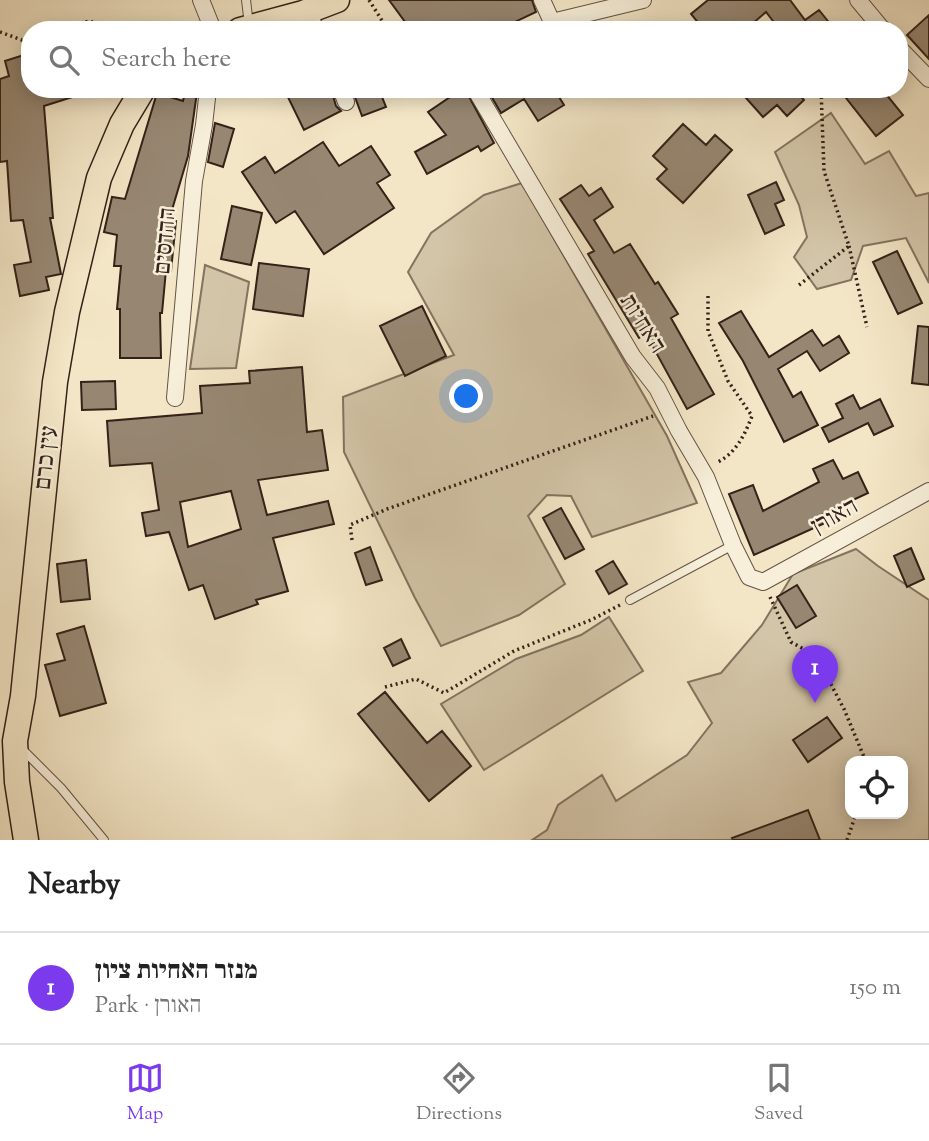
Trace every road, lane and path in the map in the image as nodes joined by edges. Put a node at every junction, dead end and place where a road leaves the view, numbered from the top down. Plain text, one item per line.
1 (201, 0) edge
2 (246, 0) edge
3 (337, 0) edge
4 (369, 0) edge
5 (542, 0) edge
6 (643, 0) edge
7 (858, 0) edge
8 (312, 20) edge
9 (209, 21) edge
10 (245, 21) edge
11 (382, 21) edge
12 (544, 21) edge
13 (564, 21) edge
14 (876, 21) edge
15 (0, 32) edge
16 (21, 40) edge
17 (908, 57) edge
18 (929, 79) edge
19 (138, 98) edge
20 (207, 98) edge
21 (480, 98) edge
22 (821, 98) edge
23 (849, 246) junction
24 (799, 285) dead end
25 (708, 296) dead end
26 (867, 327) dead end
27 (175, 398) dead end
28 (669, 411) junction
29 (702, 470) junction
30 (929, 491) edge
31 (352, 540) dead end
32 (733, 545) junction
33 (763, 582) junction
34 (629, 600) joint
35 (385, 687) dead end
36 (15, 741) junction
37 (864, 756) edge
38 (854, 819) edge
39 (26, 840) edge
40 (104, 840) edge
41 (847, 840) edge

1 - 9 street
2 - 10 lane
3 - 8 main road
4 - 11 path
5 - 12 street
6 - 13 street
7 - 14 street
15 - 16 path
17 - 18 street
19 - 36 main road, עין כרם
20 - 27 street, ההדסים
21 - 28 street, האחיות
22 - 23 path
23 - 24 path
23 - 26 path
25 - 29 path
28 - 29 street, האחיות
28 - 31 path
29 - 32 street, האחיות
30 - 33 street, האורן
32 - 33 street, האחיות
32 - 34 lane
33 - 37 path
34 - 35 path
36 - 39 main road, עין כרם
36 - 40 lane
38 - 41 path

